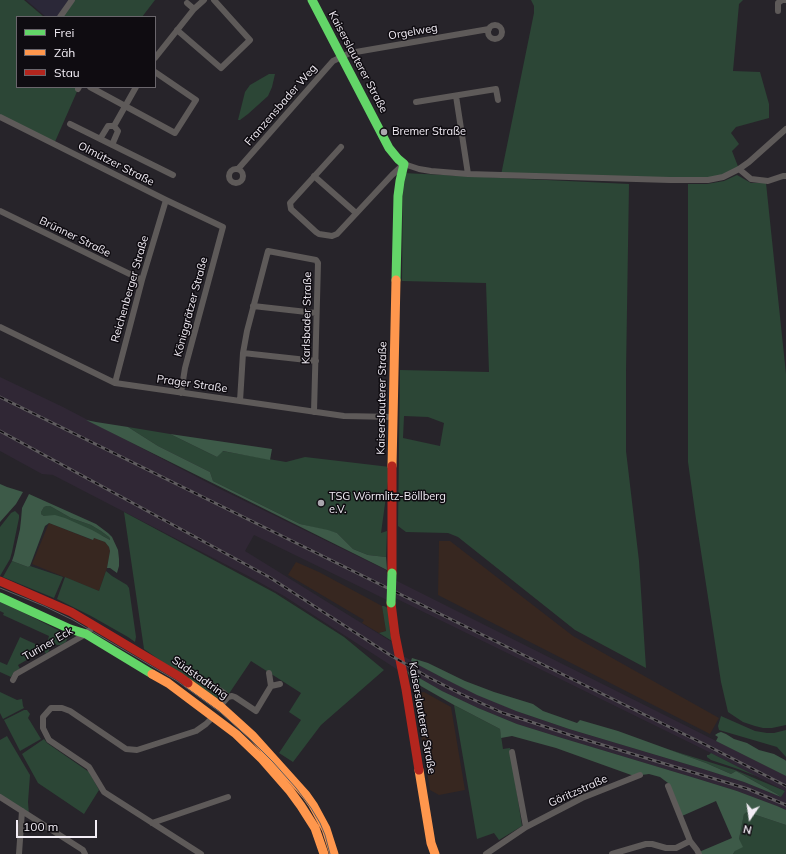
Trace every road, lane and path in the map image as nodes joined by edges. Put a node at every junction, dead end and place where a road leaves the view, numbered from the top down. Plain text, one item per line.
1 (72, 0) edge
2 (204, 0) edge
3 (214, 0) edge
4 (312, 0) edge
5 (786, 0) edge
6 (187, 3) dead end
7 (194, 9) junction
8 (778, 11) dead end
9 (61, 16) edge
10 (489, 29) dead end
11 (177, 30) junction
12 (156, 57) edge
13 (341, 57) junction
14 (156, 73) edge
15 (92, 88) edge
16 (135, 88) edge
17 (456, 96) junction
18 (498, 100) dead end
19 (416, 102) dead end
20 (125, 106) junction
21 (0, 117) edge
22 (70, 124) dead end
23 (114, 126) junction
24 (786, 129) edge
25 (100, 139) junction
26 (112, 145) junction
27 (341, 146) dead end
28 (404, 164) junction
29 (238, 169) dead end
30 (739, 169) junction
31 (468, 174) junction
32 (173, 175) dead end
33 (314, 176) junction
34 (786, 176) edge
35 (166, 200) junction
36 (0, 211) edge
37 (356, 213) junction
38 (223, 227) joint
39 (142, 280) junction
40 (253, 306) junction
41 (316, 313) junction
42 (0, 327) edge
43 (243, 353) junction
44 (316, 361) junction
45 (115, 383) junction
46 (180, 393) junction
47 (240, 401) junction
48 (314, 412) junction
49 (393, 417) junction
50 (0, 581) edge
51 (0, 597) edge
52 (93, 626) junction
53 (86, 634) junction
54 (269, 673) dead end
55 (13, 680) dead end
56 (210, 684) dead end
57 (280, 684) dead end
58 (271, 686) junction
59 (228, 697) junction
60 (220, 706) junction
61 (212, 717) junction
62 (512, 752) dead end
63 (640, 775) dead end
64 (668, 786) dead end
65 (0, 797) edge
66 (228, 797) dead end
67 (22, 811) junction
68 (152, 823) junction
69 (526, 827) junction
70 (690, 841) junction
71 (19, 854) edge
72 (85, 854) edge
73 (201, 854) edge
74 (324, 854) edge
75 (334, 854) edge
76 (434, 854) edge
77 (486, 854) edge
78 (612, 854) edge
79 (699, 854) edge

1 - 9 street
2 - 7 street
3 - 11 street
4 - 13 street, Kaiserslauterer Straße
5 - 8 street
6 - 7 street
7 - 11 street
10 - 13 street, Orgelweg
11 - 12 street
13 - 28 street, Kaiserslauterer Straße
13 - 29 street, Franzensbader Weg
14 - 20 street
15 - 20 street
16 - 20 street
17 - 18 street
17 - 19 street
17 - 31 street
20 - 23 street
21 - 35 street, Olmützer Straße
22 - 25 street
23 - 25 street
23 - 26 street
24 - 30 street
25 - 26 street
26 - 32 street
27 - 33 street
28 - 31 street
28 - 37 street
28 - 49 street, Kaiserslauterer Straße
30 - 31 street
30 - 34 street
33 - 37 street
33 - 37 street
35 - 38 street, Olmützer Straße
35 - 39 street, Reichenberger Straße
36 - 39 street, Brünner Straße
38 - 46 street, Königgrätzer Straße
39 - 45 street, Reichenberger Straße
40 - 41 street
40 - 41 street, Karlsbader Straße
40 - 43 street, Karlsbader Straße
41 - 44 street, Karlsbader Straße
42 - 45 street, Prager Straße
43 - 44 street
43 - 47 street, Karlsbader Straße
44 - 48 street, Karlsbader Straße
45 - 46 street, Prager Straße
46 - 47 street, Prager Straße
47 - 48 street, Prager Straße
48 - 49 street, Prager Straße
49 - 76 street, Kaiserslauterer Straße, bridge
50 - 52 street, Südstadtring
51 - 53 street, Südstadtring
52 - 53 street, Turiner Eck
52 - 60 street, Südstadtring
53 - 55 street, Turiner Eck
53 - 61 street, Südstadtring
54 - 58 street
56 - 59 street
57 - 58 street
58 - 59 street
59 - 60 street
60 - 75 street, Südstadtring
61 - 68 street
61 - 74 street, Südstadtring
62 - 69 street
63 - 69 street, Göritzstraße
64 - 70 street
65 - 67 street
66 - 68 street
67 - 71 street
67 - 72 street
68 - 73 street
69 - 77 street, Göritzstraße
70 - 78 street
70 - 79 street

